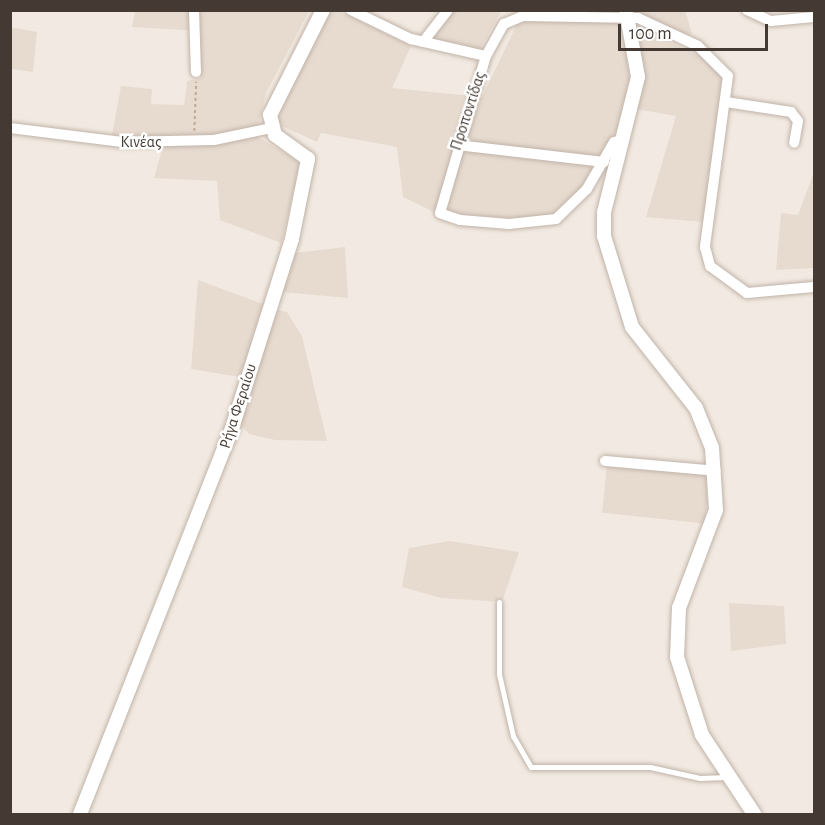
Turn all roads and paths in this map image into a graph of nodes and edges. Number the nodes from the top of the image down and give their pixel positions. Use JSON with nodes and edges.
{"nodes":[{"id":1,"x":194,"y":10,"type":"edge"},
{"id":2,"x":323,"y":10,"type":"edge"},
{"id":3,"x":351,"y":10,"type":"edge"},
{"id":4,"x":448,"y":10,"type":"edge"},
{"id":5,"x":747,"y":10,"type":"edge"},
{"id":6,"x":627,"y":14,"type":"edge"},
{"id":7,"x":515,"y":15,"type":"edge"},
{"id":8,"x":814,"y":17,"type":"edge"},
{"id":9,"x":423,"y":42,"type":"junction"},
{"id":10,"x":486,"y":56,"type":"junction"},
{"id":11,"x":196,"y":72,"type":"joint"},
{"id":12,"x":726,"y":102,"type":"junction"},
{"id":13,"x":10,"y":128,"type":"edge"},
{"id":14,"x":271,"y":128,"type":"junction"},
{"id":15,"x":624,"y":139,"type":"junction"},
{"id":16,"x":193,"y":140,"type":"junction"},
{"id":17,"x":794,"y":143,"type":"dead end"},
{"id":18,"x":457,"y":145,"type":"junction"},
{"id":19,"x":604,"y":162,"type":"junction"},
{"id":20,"x":814,"y":287,"type":"edge"},
{"id":21,"x":605,"y":461,"type":"dead end"},
{"id":22,"x":716,"y":471,"type":"junction"},
{"id":23,"x":499,"y":602,"type":"dead end"},
{"id":24,"x":727,"y":777,"type":"junction"},
{"id":25,"x":80,"y":814,"type":"edge"},
{"id":26,"x":754,"y":814,"type":"edge"}],
"edges":[{"from":1,"to":11,"type":"street"},
{"from":2,"to":14,"type":"street"},
{"from":3,"to":9,"type":"street"},
{"from":4,"to":9,"type":"street"},
{"from":5,"to":8,"type":"street"},
{"from":6,"to":7,"type":"street"},
{"from":6,"to":12,"type":"street"},
{"from":6,"to":15,"type":"street"},
{"from":7,"to":10,"type":"street","name":"Προποντίδας"},
{"from":9,"to":10,"type":"street"},
{"from":10,"to":18,"type":"street","name":"Προποντίδας"},
{"from":11,"to":16,"type":"path"},
{"from":12,"to":17,"type":"street"},
{"from":12,"to":20,"type":"street"},
{"from":13,"to":16,"type":"street","name":"Κινέας"},
{"from":14,"to":16,"type":"street","name":"Κινέας"},
{"from":14,"to":25,"type":"street","name":"Ρήγα Φεραίου"},
{"from":15,"to":19,"type":"street"},
{"from":15,"to":22,"type":"street"},
{"from":18,"to":19,"type":"street"},
{"from":18,"to":19,"type":"street","name":"Προποντίδας"},
{"from":21,"to":22,"type":"street"},
{"from":22,"to":24,"type":"street"},
{"from":23,"to":24,"type":"lane"},
{"from":24,"to":26,"type":"street"}]}
